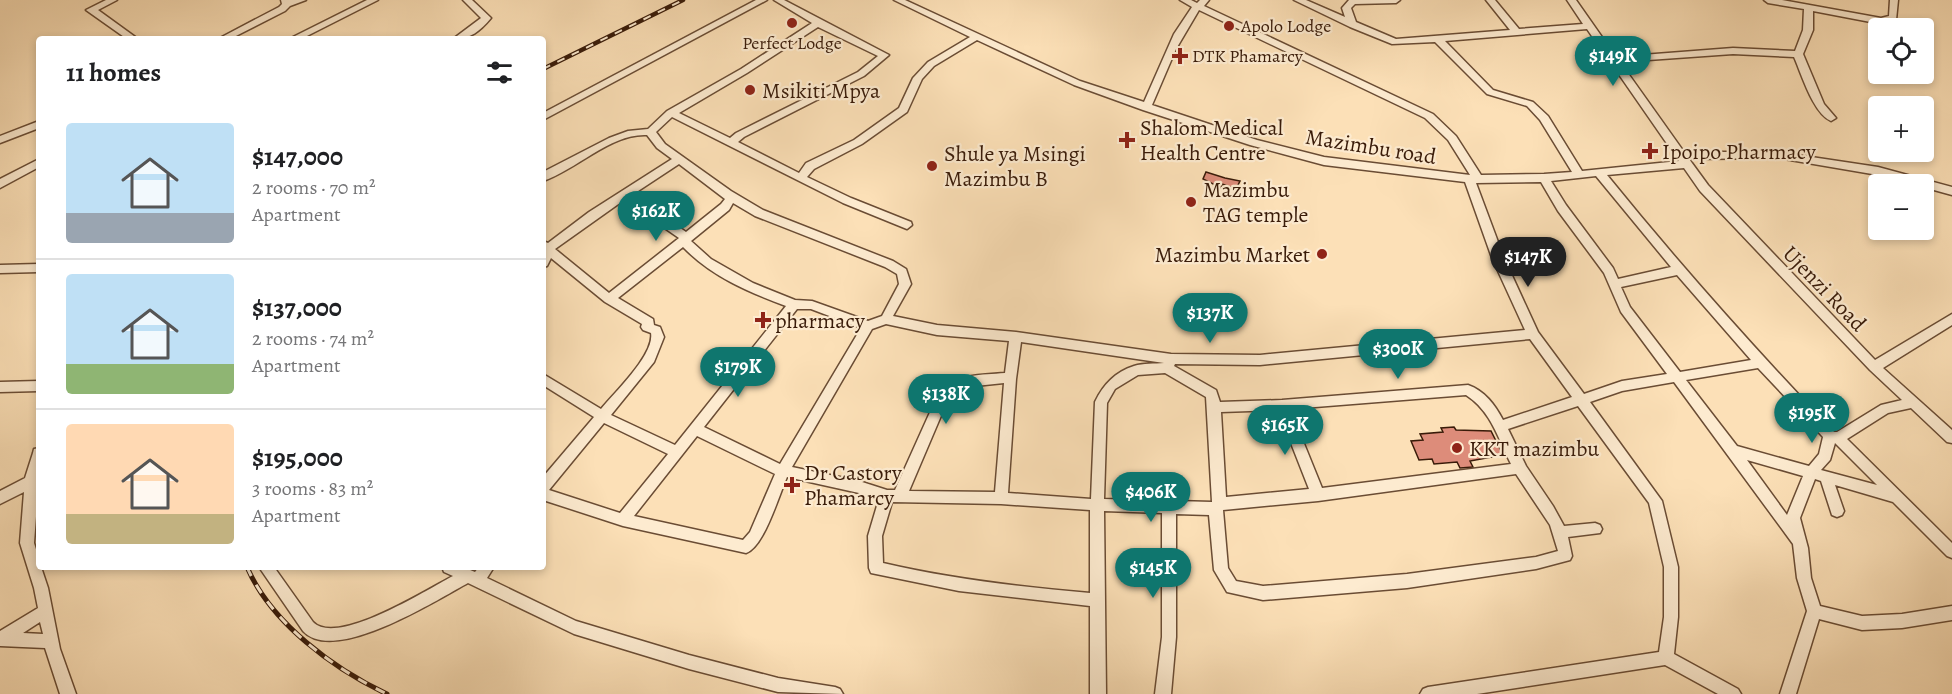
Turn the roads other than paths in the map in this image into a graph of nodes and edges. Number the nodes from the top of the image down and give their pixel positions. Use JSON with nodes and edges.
{"nodes":[{"id":1,"x":113,"y":0,"type":"edge"},
{"id":2,"x":302,"y":0,"type":"edge"},
{"id":3,"x":374,"y":0,"type":"edge"},
{"id":4,"x":467,"y":0,"type":"edge"},
{"id":5,"x":763,"y":0,"type":"edge"},
{"id":6,"x":778,"y":0,"type":"edge"},
{"id":7,"x":898,"y":0,"type":"edge"},
{"id":8,"x":1184,"y":0,"type":"edge"},
{"id":9,"x":1204,"y":0,"type":"edge"},
{"id":10,"x":1298,"y":0,"type":"edge"},
{"id":11,"x":1396,"y":0,"type":"edge"},
{"id":12,"x":1490,"y":0,"type":"edge"},
{"id":13,"x":1571,"y":0,"type":"edge"},
{"id":14,"x":1768,"y":0,"type":"edge"},
{"id":15,"x":1894,"y":0,"type":"edge"},
{"id":16,"x":286,"y":2,"type":"edge"},
{"id":17,"x":1195,"y":6,"type":"junction"},
{"id":18,"x":1809,"y":9,"type":"junction"},
{"id":19,"x":818,"y":23,"type":"junction"},
{"id":20,"x":1353,"y":25,"type":"junction"},
{"id":21,"x":1591,"y":26,"type":"junction"},
{"id":22,"x":1517,"y":32,"type":"junction"},
{"id":23,"x":129,"y":36,"type":"edge"},
{"id":24,"x":229,"y":36,"type":"edge"},
{"id":25,"x":300,"y":36,"type":"edge"},
{"id":26,"x":463,"y":36,"type":"edge"},
{"id":27,"x":976,"y":37,"type":"junction"},
{"id":28,"x":1439,"y":40,"type":"junction"},
{"id":29,"x":1798,"y":54,"type":"junction"},
{"id":30,"x":1611,"y":60,"type":"junction"},
{"id":31,"x":1146,"y":108,"type":"junction"},
{"id":32,"x":671,"y":114,"type":"junction"},
{"id":33,"x":546,"y":115,"type":"edge"},
{"id":34,"x":1831,"y":118,"type":"dead end"},
{"id":35,"x":36,"y":125,"type":"edge"},
{"id":36,"x":650,"y":132,"type":"junction"},
{"id":37,"x":0,"y":140,"type":"edge"},
{"id":38,"x":733,"y":141,"type":"junction"},
{"id":39,"x":680,"y":159,"type":"junction"},
{"id":40,"x":1683,"y":160,"type":"junction"},
{"id":41,"x":36,"y":165,"type":"edge"},
{"id":42,"x":1600,"y":174,"type":"junction"},
{"id":43,"x":546,"y":175,"type":"edge"},
{"id":44,"x":1579,"y":175,"type":"junction"},
{"id":45,"x":802,"y":176,"type":"junction"},
{"id":46,"x":1545,"y":178,"type":"junction"},
{"id":47,"x":1473,"y":179,"type":"junction"},
{"id":48,"x":0,"y":184,"type":"edge"},
{"id":49,"x":1952,"y":191,"type":"edge"},
{"id":50,"x":727,"y":194,"type":"junction"},
{"id":51,"x":625,"y":196,"type":"junction"},
{"id":52,"x":907,"y":225,"type":"dead end"},
{"id":53,"x":685,"y":239,"type":"junction"},
{"id":54,"x":546,"y":246,"type":"edge"},
{"id":55,"x":36,"y":268,"type":"edge"},
{"id":56,"x":0,"y":269,"type":"edge"},
{"id":57,"x":1679,"y":270,"type":"junction"},
{"id":58,"x":1613,"y":284,"type":"junction"},
{"id":59,"x":609,"y":299,"type":"junction"},
{"id":60,"x":794,"y":304,"type":"junction"},
{"id":61,"x":886,"y":319,"type":"junction"},
{"id":62,"x":1952,"y":319,"type":"edge"},
{"id":63,"x":868,"y":326,"type":"junction"},
{"id":64,"x":1533,"y":334,"type":"junction"},
{"id":65,"x":1016,"y":337,"type":"junction"},
{"id":66,"x":1124,"y":353,"type":"junction"},
{"id":67,"x":1146,"y":356,"type":"junction"},
{"id":68,"x":1169,"y":363,"type":"junction"},
{"id":69,"x":1761,"y":363,"type":"junction"},
{"id":70,"x":1874,"y":368,"type":"junction"},
{"id":71,"x":1136,"y":370,"type":"junction"},
{"id":72,"x":1678,"y":377,"type":"junction"},
{"id":73,"x":1010,"y":378,"type":"junction"},
{"id":74,"x":546,"y":381,"type":"edge"},
{"id":75,"x":36,"y":386,"type":"edge"},
{"id":76,"x":0,"y":387,"type":"edge"},
{"id":77,"x":1582,"y":400,"type":"junction"},
{"id":78,"x":1910,"y":403,"type":"junction"},
{"id":79,"x":1282,"y":405,"type":"junction"},
{"id":80,"x":1215,"y":407,"type":"junction"},
{"id":81,"x":602,"y":416,"type":"junction"},
{"id":82,"x":1501,"y":426,"type":"junction"},
{"id":83,"x":695,"y":429,"type":"junction"},
{"id":84,"x":1834,"y":437,"type":"junction"},
{"id":85,"x":1952,"y":438,"type":"edge"},
{"id":86,"x":1732,"y":450,"type":"junction"},
{"id":87,"x":676,"y":452,"type":"junction"},
{"id":88,"x":36,"y":464,"type":"edge"},
{"id":89,"x":1520,"y":468,"type":"junction"},
{"id":90,"x":783,"y":471,"type":"junction"},
{"id":91,"x":1810,"y":474,"type":"junction"},
{"id":92,"x":1826,"y":477,"type":"junction"},
{"id":93,"x":31,"y":482,"type":"junction"},
{"id":94,"x":546,"y":483,"type":"edge"},
{"id":95,"x":546,"y":495,"type":"edge"},
{"id":96,"x":1318,"y":495,"type":"junction"},
{"id":97,"x":893,"y":496,"type":"junction"},
{"id":98,"x":1897,"y":497,"type":"junction"},
{"id":99,"x":0,"y":498,"type":"edge"},
{"id":100,"x":1002,"y":498,"type":"junction"},
{"id":101,"x":1097,"y":505,"type":"junction"},
{"id":102,"x":1217,"y":507,"type":"junction"},
{"id":103,"x":1169,"y":508,"type":"junction"},
{"id":104,"x":1837,"y":511,"type":"dead end"},
{"id":105,"x":622,"y":519,"type":"junction"},
{"id":106,"x":1595,"y":529,"type":"dead end"},
{"id":107,"x":1561,"y":532,"type":"junction"},
{"id":108,"x":1801,"y":548,"type":"junction"},
{"id":109,"x":1952,"y":552,"type":"edge"},
{"id":110,"x":268,"y":570,"type":"edge"},
{"id":111,"x":461,"y":570,"type":"edge"},
{"id":112,"x":477,"y":574,"type":"edge"},
{"id":113,"x":1099,"y":600,"type":"junction"},
{"id":114,"x":45,"y":611,"type":"junction"},
{"id":115,"x":1814,"y":611,"type":"junction"},
{"id":116,"x":1952,"y":613,"type":"edge"},
{"id":117,"x":0,"y":639,"type":"edge"},
{"id":118,"x":51,"y":641,"type":"junction"},
{"id":119,"x":1666,"y":658,"type":"junction"},
{"id":120,"x":68,"y":694,"type":"edge"},
{"id":121,"x":835,"y":694,"type":"edge"},
{"id":122,"x":1098,"y":694,"type":"edge"},
{"id":123,"x":1163,"y":694,"type":"edge"},
{"id":124,"x":1428,"y":694,"type":"edge"},
{"id":125,"x":1733,"y":694,"type":"edge"},
{"id":126,"x":1788,"y":694,"type":"edge"}],
"edges":[{"from":1,"to":23,"type":"street"},
{"from":2,"to":16,"type":"street"},
{"from":3,"to":25,"type":"street"},
{"from":4,"to":26,"type":"street"},
{"from":5,"to":33,"type":"street"},
{"from":6,"to":19,"type":"street"},
{"from":7,"to":27,"type":"street","name":"Mazimbu road"},
{"from":8,"to":17,"type":"street"},
{"from":9,"to":17,"type":"street"},
{"from":10,"to":20,"type":"street"},
{"from":11,"to":20,"type":"street"},
{"from":12,"to":22,"type":"street"},
{"from":13,"to":21,"type":"street","name":"Ujenzi Road"},
{"from":14,"to":18,"type":"street"},
{"from":15,"to":18,"type":"street"},
{"from":16,"to":24,"type":"street"},
{"from":17,"to":31,"type":"street"},
{"from":17,"to":47,"type":"street"},
{"from":18,"to":29,"type":"street"},
{"from":19,"to":32,"type":"street"},
{"from":19,"to":38,"type":"street"},
{"from":20,"to":28,"type":"street"},
{"from":21,"to":22,"type":"street"},
{"from":21,"to":30,"type":"street","name":"Ujenzi Road"},
{"from":22,"to":28,"type":"street"},
{"from":27,"to":31,"type":"street","name":"Mazimbu road"},
{"from":27,"to":45,"type":"street"},
{"from":28,"to":44,"type":"street"},
{"from":29,"to":30,"type":"street"},
{"from":29,"to":34,"type":"street"},
{"from":30,"to":40,"type":"street","name":"Ujenzi Road"},
{"from":31,"to":47,"type":"street","name":"Mazimbu road"},
{"from":32,"to":36,"type":"street"},
{"from":32,"to":38,"type":"street"},
{"from":35,"to":37,"type":"street"},
{"from":36,"to":39,"type":"street"},
{"from":36,"to":43,"type":"street"},
{"from":38,"to":45,"type":"street"},
{"from":39,"to":50,"type":"street"},
{"from":39,"to":51,"type":"street"},
{"from":40,"to":42,"type":"street","name":"Mazimbu road"},
{"from":40,"to":49,"type":"street","name":"Mazimbu road"},
{"from":40,"to":70,"type":"street","name":"Ujenzi Road"},
{"from":41,"to":48,"type":"street"},
{"from":42,"to":44,"type":"street","name":"Mazimbu road"},
{"from":42,"to":57,"type":"street"},
{"from":44,"to":46,"type":"street","name":"Mazimbu road"},
{"from":45,"to":52,"type":"street"},
{"from":46,"to":47,"type":"street","name":"Mazimbu road"},
{"from":46,"to":58,"type":"street"},
{"from":47,"to":64,"type":"street"},
{"from":50,"to":53,"type":"street"},
{"from":50,"to":61,"type":"street"},
{"from":51,"to":53,"type":"street"},
{"from":51,"to":54,"type":"street"},
{"from":53,"to":59,"type":"street"},
{"from":53,"to":60,"type":"street"},
{"from":54,"to":59,"type":"street"},
{"from":55,"to":56,"type":"street"},
{"from":57,"to":58,"type":"street"},
{"from":57,"to":69,"type":"street"},
{"from":58,"to":72,"type":"street"},
{"from":59,"to":81,"type":"street"},
{"from":60,"to":63,"type":"street"},
{"from":60,"to":83,"type":"street"},
{"from":61,"to":63,"type":"street"},
{"from":61,"to":65,"type":"street"},
{"from":62,"to":70,"type":"street"},
{"from":63,"to":90,"type":"street"},
{"from":64,"to":68,"type":"street"},
{"from":64,"to":77,"type":"street"},
{"from":65,"to":66,"type":"street"},
{"from":65,"to":73,"type":"street"},
{"from":66,"to":67,"type":"street"},
{"from":66,"to":71,"type":"street"},
{"from":67,"to":68,"type":"street"},
{"from":67,"to":71,"type":"street"},
{"from":68,"to":71,"type":"street"},
{"from":68,"to":80,"type":"street"},
{"from":69,"to":72,"type":"street"},
{"from":69,"to":84,"type":"street"},
{"from":70,"to":78,"type":"street","name":"Ujenzi Road"},
{"from":71,"to":101,"type":"street"},
{"from":72,"to":77,"type":"street"},
{"from":72,"to":86,"type":"street"},
{"from":73,"to":97,"type":"street"},
{"from":73,"to":100,"type":"street"},
{"from":74,"to":81,"type":"street"},
{"from":75,"to":76,"type":"street"},
{"from":77,"to":82,"type":"street"},
{"from":77,"to":119,"type":"street"},
{"from":78,"to":84,"type":"street"},
{"from":78,"to":85,"type":"street","name":"Ujenzi Road"},
{"from":79,"to":80,"type":"street"},
{"from":79,"to":82,"type":"street"},
{"from":79,"to":96,"type":"street"},
{"from":80,"to":102,"type":"street"},
{"from":81,"to":87,"type":"street"},
{"from":81,"to":94,"type":"street"},
{"from":82,"to":89,"type":"street"},
{"from":83,"to":87,"type":"street"},
{"from":83,"to":90,"type":"street"},
{"from":84,"to":91,"type":"street"},
{"from":84,"to":98,"type":"street"},
{"from":86,"to":91,"type":"street"},
{"from":86,"to":108,"type":"street"},
{"from":87,"to":105,"type":"street"},
{"from":88,"to":93,"type":"street"},
{"from":89,"to":96,"type":"street"},
{"from":89,"to":107,"type":"street"},
{"from":90,"to":97,"type":"street"},
{"from":90,"to":105,"type":"street"},
{"from":91,"to":92,"type":"street"},
{"from":91,"to":108,"type":"street"},
{"from":92,"to":98,"type":"street"},
{"from":92,"to":104,"type":"street"},
{"from":93,"to":99,"type":"street"},
{"from":93,"to":114,"type":"street"},
{"from":95,"to":105,"type":"street"},
{"from":96,"to":102,"type":"street"},
{"from":97,"to":100,"type":"street"},
{"from":97,"to":113,"type":"street"},
{"from":98,"to":109,"type":"street"},
{"from":100,"to":101,"type":"street"},
{"from":101,"to":103,"type":"street"},
{"from":101,"to":113,"type":"street"},
{"from":102,"to":103,"type":"street"},
{"from":102,"to":107,"type":"street"},
{"from":103,"to":123,"type":"street"},
{"from":106,"to":107,"type":"street"},
{"from":108,"to":115,"type":"street"},
{"from":110,"to":112,"type":"street"},
{"from":111,"to":112,"type":"street"},
{"from":112,"to":121,"type":"street"},
{"from":113,"to":122,"type":"street"},
{"from":114,"to":117,"type":"street"},
{"from":114,"to":118,"type":"street"},
{"from":115,"to":116,"type":"street"},
{"from":115,"to":126,"type":"street"},
{"from":117,"to":118,"type":"street"},
{"from":118,"to":120,"type":"street"},
{"from":119,"to":124,"type":"street"},
{"from":119,"to":125,"type":"street"}]}
